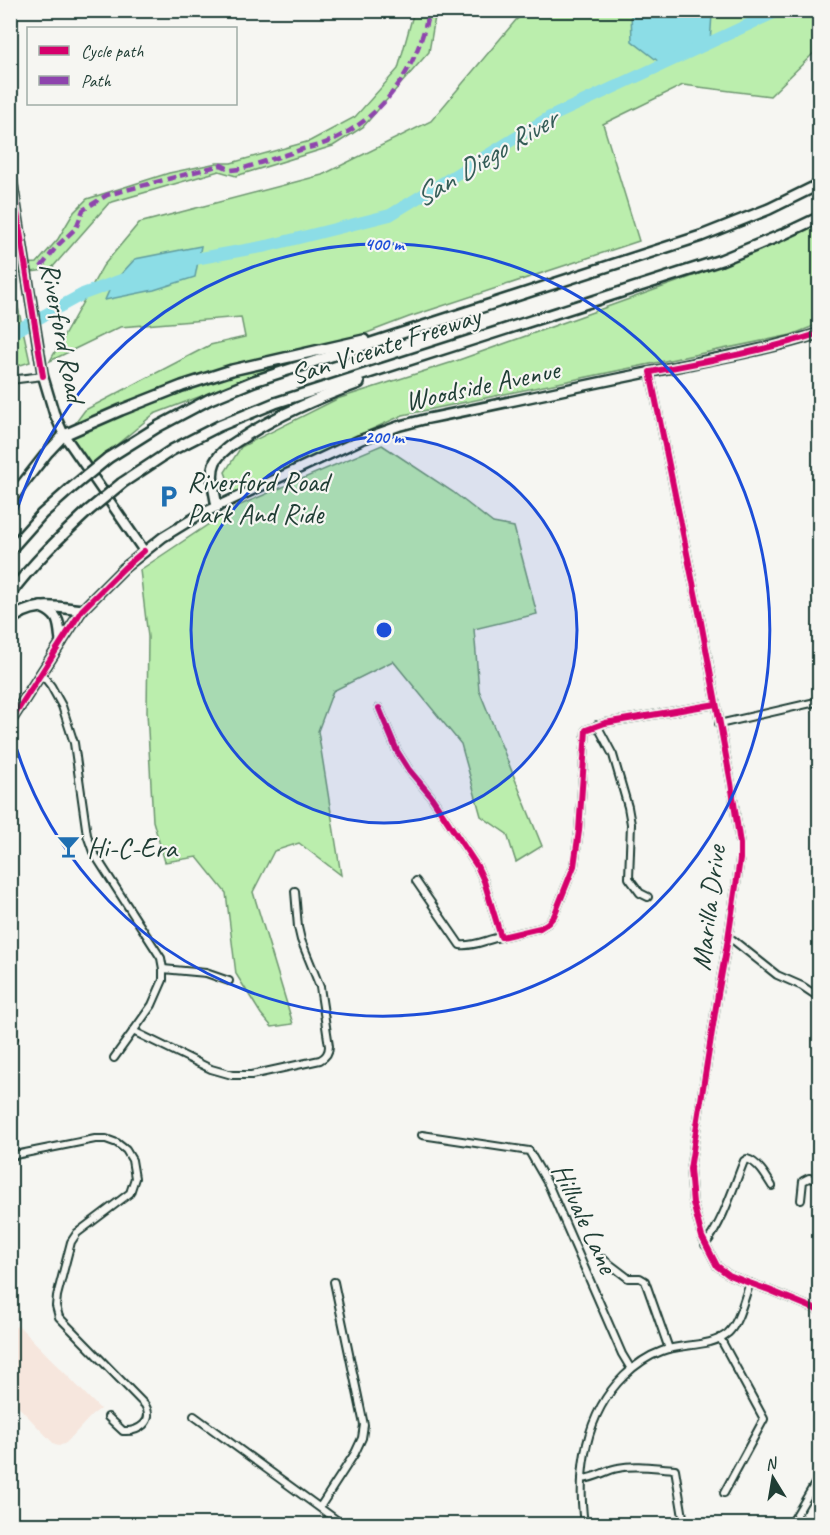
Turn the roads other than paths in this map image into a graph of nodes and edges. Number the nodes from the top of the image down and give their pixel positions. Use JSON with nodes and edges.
{"nodes":[{"id":1,"x":10,"y":169,"type":"edge"},
{"id":2,"x":819,"y":184,"type":"edge"},
{"id":3,"x":819,"y":217,"type":"edge"},
{"id":4,"x":413,"y":329,"type":"junction"},
{"id":5,"x":819,"y":333,"type":"edge"},
{"id":6,"x":468,"y":342,"type":"junction"},
{"id":7,"x":650,"y":372,"type":"junction"},
{"id":8,"x":43,"y":376,"type":"junction"},
{"id":9,"x":10,"y":381,"type":"edge"},
{"id":10,"x":64,"y":435,"type":"junction"},
{"id":11,"x":10,"y":502,"type":"edge"},
{"id":12,"x":217,"y":507,"type":"junction"},
{"id":13,"x":10,"y":550,"type":"edge"},
{"id":14,"x":144,"y":551,"type":"junction"},
{"id":15,"x":10,"y":594,"type":"edge"},
{"id":16,"x":39,"y":606,"type":"junction"},
{"id":17,"x":82,"y":610,"type":"junction"},
{"id":18,"x":10,"y":621,"type":"edge"},
{"id":19,"x":61,"y":642,"type":"junction"},
{"id":20,"x":41,"y":674,"type":"junction"},
{"id":21,"x":819,"y":701,"type":"edge"},
{"id":22,"x":716,"y":704,"type":"junction"},
{"id":23,"x":379,"y":708,"type":"dead end"},
{"id":24,"x":10,"y":722,"type":"edge"},
{"id":25,"x":719,"y":724,"type":"junction"},
{"id":26,"x":597,"y":725,"type":"junction"},
{"id":27,"x":416,"y":881,"type":"dead end"},
{"id":28,"x":295,"y":891,"type":"dead end"},
{"id":29,"x":648,"y":897,"type":"dead end"},
{"id":30,"x":501,"y":937,"type":"junction"},
{"id":31,"x":728,"y":939,"type":"junction"},
{"id":32,"x":163,"y":969,"type":"junction"},
{"id":33,"x":229,"y":981,"type":"dead end"},
{"id":34,"x":819,"y":998,"type":"edge"},
{"id":35,"x":133,"y":1031,"type":"junction"},
{"id":36,"x":114,"y":1058,"type":"dead end"},
{"id":37,"x":422,"y":1135,"type":"dead end"},
{"id":38,"x":10,"y":1156,"type":"edge"},
{"id":39,"x":819,"y":1180,"type":"edge"},
{"id":40,"x":772,"y":1186,"type":"dead end"},
{"id":41,"x":801,"y":1200,"type":"dead end"},
{"id":42,"x":705,"y":1245,"type":"junction"},
{"id":43,"x":603,"y":1259,"type":"dead end"},
{"id":44,"x":334,"y":1282,"type":"dead end"},
{"id":45,"x":750,"y":1283,"type":"junction"},
{"id":46,"x":819,"y":1311,"type":"edge"},
{"id":47,"x":720,"y":1338,"type":"junction"},
{"id":48,"x":669,"y":1349,"type":"junction"},
{"id":49,"x":631,"y":1370,"type":"junction"},
{"id":50,"x":194,"y":1416,"type":"dead end"},
{"id":51,"x":108,"y":1417,"type":"dead end"},
{"id":52,"x":819,"y":1475,"type":"edge"},
{"id":53,"x":582,"y":1479,"type":"junction"},
{"id":54,"x":724,"y":1493,"type":"dead end"},
{"id":55,"x":320,"y":1508,"type":"junction"},
{"id":56,"x":684,"y":1523,"type":"edge"},
{"id":57,"x":342,"y":1524,"type":"edge"},
{"id":58,"x":584,"y":1524,"type":"edge"},
{"id":59,"x":791,"y":1524,"type":"edge"}],
"edges":[{"from":1,"to":8,"type":"main road","name":"Riverford Road"},
{"from":2,"to":4,"type":"highway","name":"San Vicente Freeway"},
{"from":3,"to":6,"type":"highway","name":"San Vicente Freeway"},
{"from":4,"to":10,"type":"highway"},
{"from":4,"to":13,"type":"highway","name":"San Vicente Freeway","bridge":true},
{"from":5,"to":7,"type":"main road","name":"Woodside Avenue"},
{"from":6,"to":12,"type":"highway"},
{"from":6,"to":15,"type":"highway","name":"San Vicente Freeway","bridge":true},
{"from":7,"to":12,"type":"main road","name":"Woodside Avenue"},
{"from":7,"to":22,"type":"street","name":"Marilla Drive"},
{"from":8,"to":9,"type":"street"},
{"from":8,"to":10,"type":"main road","name":"Riverford Road"},
{"from":10,"to":11,"type":"highway"},
{"from":10,"to":14,"type":"main road","name":"Riverford Road"},
{"from":12,"to":14,"type":"main road","name":"Woodside Avenue"},
{"from":14,"to":17,"type":"main road","name":"Woodside Avenue"},
{"from":16,"to":17,"type":"highway"},
{"from":16,"to":18,"type":"highway"},
{"from":16,"to":19,"type":"highway"},
{"from":17,"to":19,"type":"main road","name":"Woodside Avenue"},
{"from":19,"to":20,"type":"main road","name":"Woodside Avenue"},
{"from":20,"to":24,"type":"main road","name":"Woodside Avenue"},
{"from":20,"to":32,"type":"street"},
{"from":21,"to":25,"type":"street"},
{"from":22,"to":25,"type":"street","name":"Marilla Drive"},
{"from":22,"to":26,"type":"street"},
{"from":23,"to":30,"type":"street"},
{"from":25,"to":31,"type":"street","name":"Marilla Drive"},
{"from":26,"to":29,"type":"street"},
{"from":26,"to":30,"type":"street"},
{"from":27,"to":30,"type":"street"},
{"from":28,"to":35,"type":"street"},
{"from":31,"to":34,"type":"street"},
{"from":31,"to":42,"type":"street","name":"Marilla Drive"},
{"from":32,"to":33,"type":"street"},
{"from":32,"to":35,"type":"street"},
{"from":35,"to":36,"type":"street"},
{"from":37,"to":49,"type":"street","name":"Hillvale Lane"},
{"from":38,"to":51,"type":"street"},
{"from":39,"to":41,"type":"street"},
{"from":40,"to":42,"type":"street"},
{"from":42,"to":45,"type":"street","name":"Marilla Drive"},
{"from":43,"to":48,"type":"street"},
{"from":44,"to":55,"type":"street"},
{"from":45,"to":46,"type":"street","name":"Marilla Drive"},
{"from":45,"to":47,"type":"street"},
{"from":47,"to":48,"type":"street"},
{"from":47,"to":54,"type":"street"},
{"from":48,"to":49,"type":"street"},
{"from":49,"to":53,"type":"street"},
{"from":50,"to":55,"type":"street"},
{"from":52,"to":59,"type":"street"},
{"from":53,"to":56,"type":"street"},
{"from":53,"to":58,"type":"street"},
{"from":55,"to":57,"type":"street"}]}
